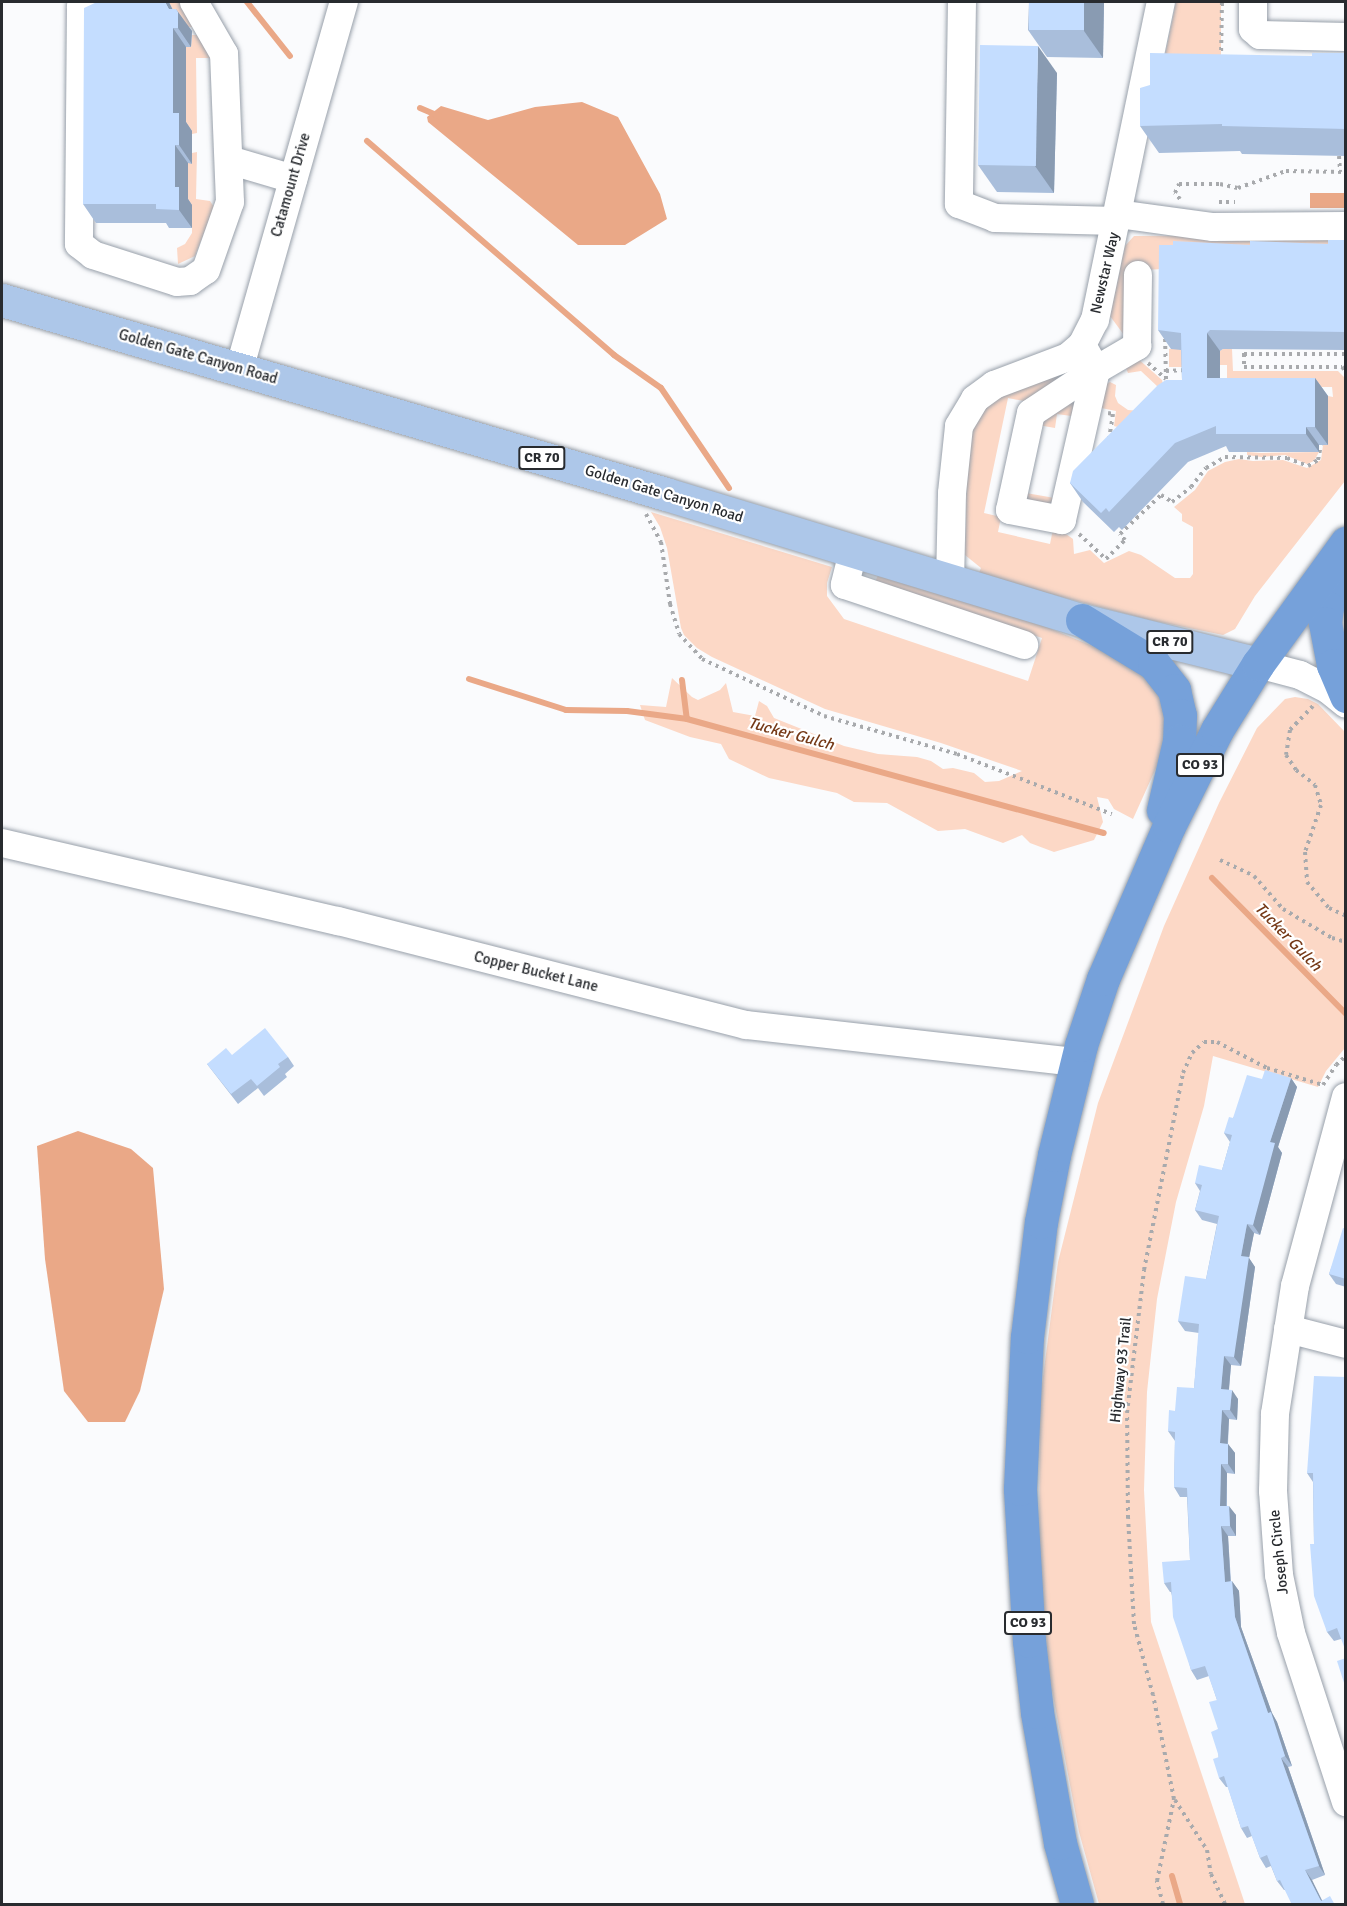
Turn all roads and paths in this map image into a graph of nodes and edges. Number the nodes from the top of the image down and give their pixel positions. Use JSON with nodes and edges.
{"nodes":[{"id":1,"x":84,"y":2,"type":"edge"},
{"id":2,"x":194,"y":2,"type":"edge"},
{"id":3,"x":344,"y":2,"type":"edge"},
{"id":4,"x":962,"y":2,"type":"edge"},
{"id":5,"x":1161,"y":2,"type":"edge"},
{"id":6,"x":1253,"y":2,"type":"edge"},
{"id":7,"x":1346,"y":36,"type":"edge"},
{"id":8,"x":1339,"y":156,"type":"edge"},
{"id":9,"x":229,"y":159,"type":"junction"},
{"id":10,"x":1343,"y":172,"type":"edge"},
{"id":11,"x":293,"y":179,"type":"junction"},
{"id":12,"x":1217,"y":202,"type":"dead end"},
{"id":13,"x":1183,"y":203,"type":"dead end"},
{"id":14,"x":1246,"y":204,"type":"dead end"},
{"id":15,"x":1117,"y":218,"type":"junction"},
{"id":16,"x":1346,"y":226,"type":"edge"},
{"id":17,"x":1138,"y":275,"type":"dead end"},
{"id":18,"x":2,"y":300,"type":"edge"},
{"id":19,"x":1244,"y":344,"type":"edge"},
{"id":20,"x":1322,"y":344,"type":"edge"},
{"id":21,"x":1082,"y":345,"type":"junction"},
{"id":22,"x":1244,"y":354,"type":"junction"},
{"id":23,"x":1322,"y":354,"type":"junction"},
{"id":24,"x":1346,"y":354,"type":"edge"},
{"id":25,"x":239,"y":370,"type":"junction"},
{"id":26,"x":1096,"y":370,"type":"junction"},
{"id":27,"x":1195,"y":370,"type":"edge"},
{"id":28,"x":1166,"y":371,"type":"dead end"},
{"id":29,"x":1346,"y":371,"type":"edge"},
{"id":30,"x":1166,"y":379,"type":"edge"},
{"id":31,"x":1167,"y":391,"type":"edge"},
{"id":32,"x":1118,"y":430,"type":"edge"},
{"id":33,"x":1321,"y":445,"type":"dead end"},
{"id":34,"x":1107,"y":448,"type":"edge"},
{"id":35,"x":624,"y":482,"type":"junction"},
{"id":36,"x":1062,"y":520,"type":"junction"},
{"id":37,"x":1346,"y":544,"type":"edge"},
{"id":38,"x":853,"y":552,"type":"junction"},
{"id":39,"x":950,"y":582,"type":"junction"},
{"id":40,"x":1082,"y":620,"type":"junction"},
{"id":41,"x":1024,"y":645,"type":"dead end"},
{"id":42,"x":1258,"y":664,"type":"junction"},
{"id":43,"x":1340,"y":697,"type":"edge"},
{"id":44,"x":1112,"y":814,"type":"dead end"},
{"id":45,"x":2,"y":843,"type":"edge"},
{"id":46,"x":1220,"y":861,"type":"dead end"},
{"id":47,"x":1149,"y":870,"type":"junction"},
{"id":48,"x":1346,"y":916,"type":"edge"},
{"id":49,"x":1346,"y":942,"type":"edge"},
{"id":50,"x":1346,"y":1056,"type":"edge"},
{"id":51,"x":1076,"y":1062,"type":"junction"},
{"id":52,"x":1346,"y":1097,"type":"edge"},
{"id":53,"x":1288,"y":1329,"type":"junction"},
{"id":54,"x":1346,"y":1344,"type":"edge"},
{"id":55,"x":1174,"y":1799,"type":"junction"},
{"id":56,"x":1346,"y":1802,"type":"edge"},
{"id":57,"x":1077,"y":1905,"type":"edge"},
{"id":58,"x":1163,"y":1905,"type":"edge"},
{"id":59,"x":1225,"y":1905,"type":"edge"}],
"edges":[{"from":1,"to":9,"type":"street"},
{"from":2,"to":9,"type":"street"},
{"from":3,"to":11,"type":"street","name":"Catamount Drive"},
{"from":4,"to":15,"type":"street"},
{"from":5,"to":15,"type":"street","name":"Newstar Way"},
{"from":6,"to":7,"type":"street"},
{"from":8,"to":10,"type":"path"},
{"from":9,"to":11,"type":"street"},
{"from":10,"to":13,"type":"path"},
{"from":11,"to":25,"type":"street","name":"Catamount Drive"},
{"from":12,"to":14,"type":"path"},
{"from":15,"to":16,"type":"street"},
{"from":15,"to":21,"type":"street","name":"Newstar Way"},
{"from":17,"to":26,"type":"street"},
{"from":18,"to":25,"type":"main road","name":"Golden Gate Canyon Road","number":"CR 70"},
{"from":19,"to":22,"type":"path"},
{"from":20,"to":23,"type":"path"},
{"from":21,"to":26,"type":"street"},
{"from":21,"to":39,"type":"street"},
{"from":22,"to":23,"type":"path"},
{"from":22,"to":29,"type":"path"},
{"from":23,"to":24,"type":"path"},
{"from":25,"to":35,"type":"main road","name":"Golden Gate Canyon Road","number":"CR 70"},
{"from":26,"to":36,"type":"street"},
{"from":26,"to":36,"type":"street"},
{"from":27,"to":28,"type":"path"},
{"from":30,"to":31,"type":"path"},
{"from":32,"to":34,"type":"path"},
{"from":33,"to":36,"type":"path"},
{"from":35,"to":38,"type":"main road","name":"Golden Gate Canyon Road","number":"CR 70"},
{"from":35,"to":44,"type":"path"},
{"from":37,"to":42,"type":"highway","number":"CO 93"},
{"from":37,"to":43,"type":"highway"},
{"from":38,"to":39,"type":"main road","name":"Golden Gate Canyon Road","number":"CR 70"},
{"from":38,"to":41,"type":"street"},
{"from":39,"to":40,"type":"main road","name":"Golden Gate Canyon Road","number":"CR 70"},
{"from":40,"to":42,"type":"main road","name":"Golden Gate Canyon Road","number":"CR 70"},
{"from":40,"to":47,"type":"highway"},
{"from":42,"to":43,"type":"street"},
{"from":42,"to":47,"type":"highway","number":"CO 93"},
{"from":43,"to":48,"type":"path"},
{"from":45,"to":51,"type":"street","name":"Copper Bucket Lane"},
{"from":46,"to":49,"type":"path"},
{"from":47,"to":51,"type":"highway","number":"CO 93"},
{"from":50,"to":55,"type":"path","name":"Highway 93 Trail"},
{"from":51,"to":57,"type":"highway","number":"CO 93"},
{"from":52,"to":53,"type":"street","name":"Joseph Circle"},
{"from":53,"to":54,"type":"street"},
{"from":53,"to":56,"type":"street","name":"Joseph Circle"},
{"from":55,"to":58,"type":"path","name":"Highway 93 Trail"},
{"from":55,"to":59,"type":"path"}]}
